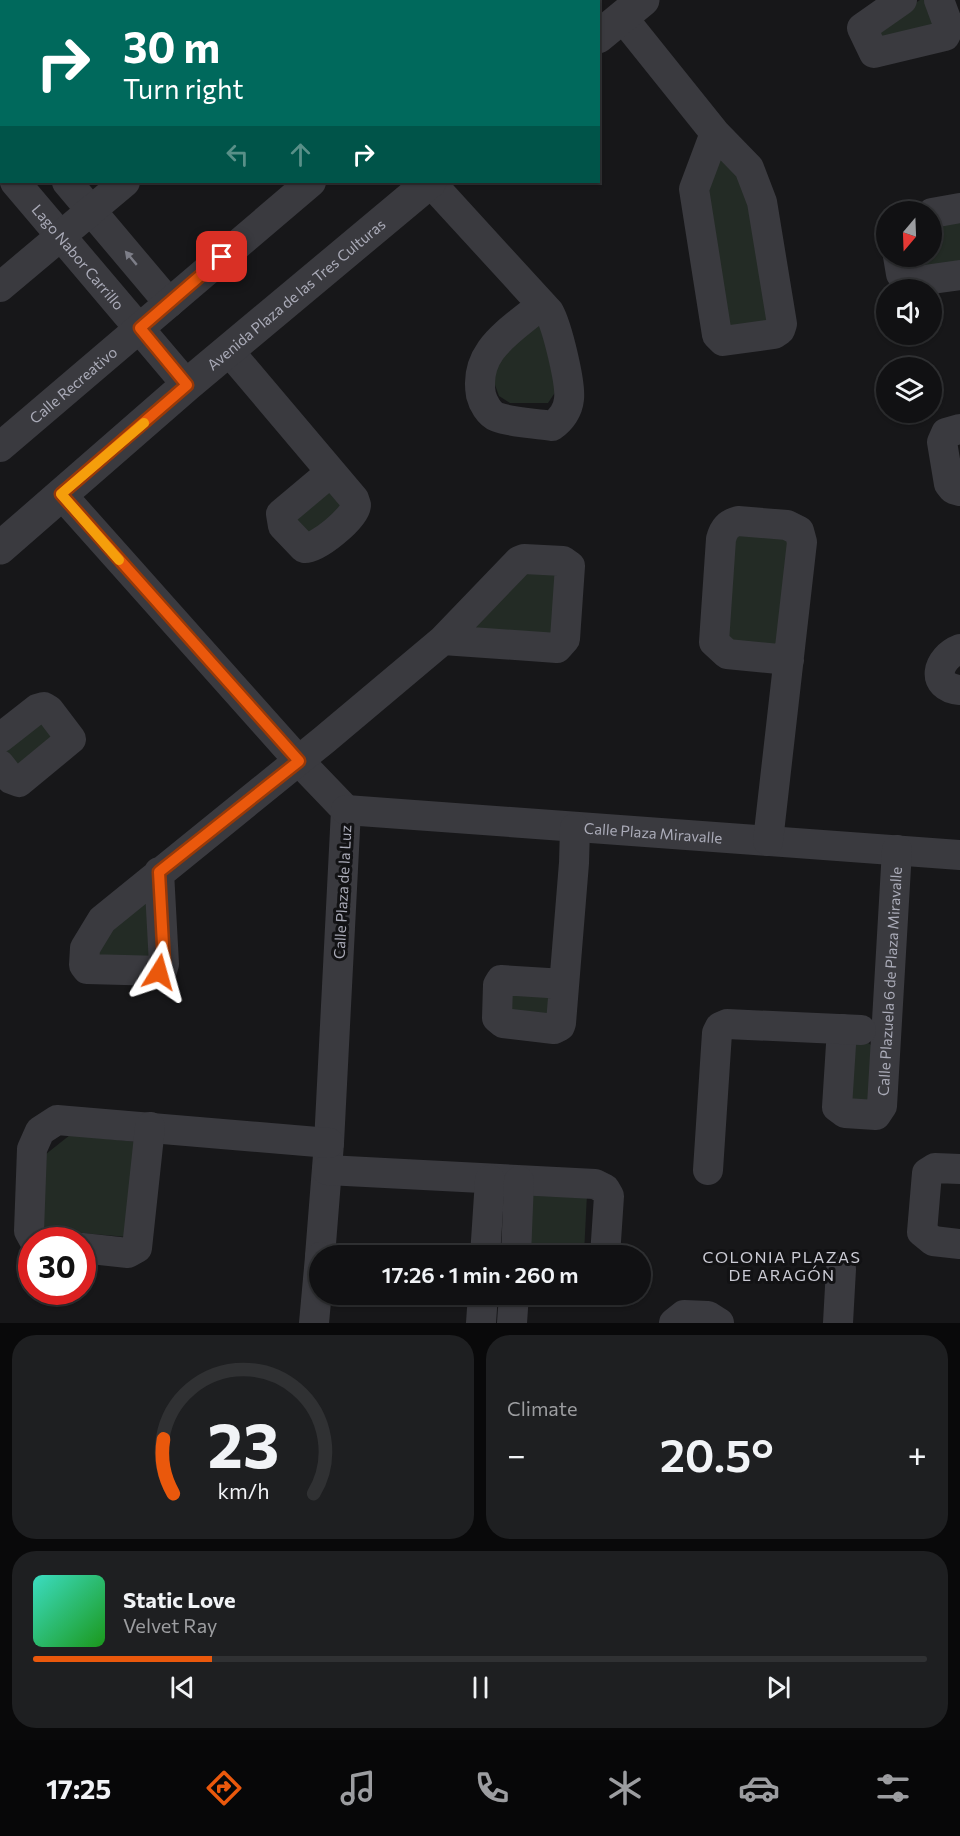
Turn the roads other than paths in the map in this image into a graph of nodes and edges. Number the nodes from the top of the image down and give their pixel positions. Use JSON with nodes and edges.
{"nodes":[{"id":1,"x":902,"y":0,"type":"edge"},
{"id":2,"x":939,"y":0,"type":"edge"},
{"id":3,"x":621,"y":18,"type":"edge"},
{"id":4,"x":715,"y":133,"type":"junction"},
{"id":5,"x":16,"y":183,"type":"edge"},
{"id":6,"x":68,"y":183,"type":"edge"},
{"id":7,"x":123,"y":183,"type":"edge"},
{"id":8,"x":310,"y":183,"type":"edge"},
{"id":9,"x":429,"y":183,"type":"edge"},
{"id":10,"x":431,"y":183,"type":"edge"},
{"id":11,"x":960,"y":207,"type":"edge"},
{"id":12,"x":90,"y":211,"type":"junction"},
{"id":13,"x":942,"y":211,"type":"edge"},
{"id":14,"x":60,"y":237,"type":"junction"},
{"id":15,"x":900,"y":267,"type":"edge"},
{"id":16,"x":960,"y":274,"type":"edge"},
{"id":17,"x":0,"y":287,"type":"edge"},
{"id":18,"x":169,"y":303,"type":"junction"},
{"id":19,"x":541,"y":305,"type":"dead end"},
{"id":20,"x":140,"y":328,"type":"junction"},
{"id":21,"x":237,"y":361,"type":"junction"},
{"id":22,"x":187,"y":385,"type":"junction"},
{"id":23,"x":960,"y":429,"type":"edge"},
{"id":24,"x":0,"y":447,"type":"edge"},
{"id":25,"x":331,"y":472,"type":"dead end"},
{"id":26,"x":960,"y":490,"type":"edge"},
{"id":27,"x":61,"y":494,"type":"junction"},
{"id":28,"x":0,"y":548,"type":"edge"},
{"id":29,"x":443,"y":640,"type":"dead end"},
{"id":30,"x":960,"y":649,"type":"edge"},
{"id":31,"x":789,"y":660,"type":"junction"},
{"id":32,"x":960,"y":690,"type":"edge"},
{"id":33,"x":0,"y":738,"type":"edge"},
{"id":34,"x":299,"y":761,"type":"junction"},
{"id":35,"x":0,"y":765,"type":"edge"},
{"id":36,"x":346,"y":810,"type":"junction"},
{"id":37,"x":575,"y":828,"type":"junction"},
{"id":38,"x":768,"y":841,"type":"junction"},
{"id":39,"x":897,"y":850,"type":"junction"},
{"id":40,"x":960,"y":855,"type":"edge"},
{"id":41,"x":159,"y":872,"type":"dead end"},
{"id":42,"x":564,"y":984,"type":"dead end"},
{"id":43,"x":842,"y":1029,"type":"junction"},
{"id":44,"x":885,"y":1030,"type":"junction"},
{"id":45,"x":150,"y":1127,"type":"junction"},
{"id":46,"x":328,"y":1156,"type":"junction"},
{"id":47,"x":960,"y":1169,"type":"edge"},
{"id":48,"x":708,"y":1170,"type":"dead end"},
{"id":49,"x":505,"y":1180,"type":"junction"},
{"id":50,"x":29,"y":1227,"type":"edge"},
{"id":51,"x":960,"y":1244,"type":"edge"},
{"id":52,"x":321,"y":1245,"type":"edge"},
{"id":53,"x":488,"y":1245,"type":"edge"},
{"id":54,"x":514,"y":1245,"type":"edge"},
{"id":55,"x":606,"y":1245,"type":"edge"},
{"id":56,"x":96,"y":1250,"type":"edge"},
{"id":57,"x":841,"y":1269,"type":"dead end"},
{"id":58,"x":316,"y":1305,"type":"edge"},
{"id":59,"x":482,"y":1305,"type":"edge"},
{"id":60,"x":513,"y":1305,"type":"edge"},
{"id":61,"x":314,"y":1323,"type":"edge"},
{"id":62,"x":481,"y":1323,"type":"edge"},
{"id":63,"x":512,"y":1323,"type":"edge"},
{"id":64,"x":674,"y":1323,"type":"edge"},
{"id":65,"x":719,"y":1323,"type":"edge"},
{"id":66,"x":838,"y":1323,"type":"edge"}],
"edges":[{"from":1,"to":2,"type":"street"},
{"from":3,"to":4,"type":"street"},
{"from":4,"to":4,"type":"street"},
{"from":5,"to":14,"type":"street","name":"Lago Nabor Carrillo"},
{"from":6,"to":12,"type":"street"},
{"from":7,"to":12,"type":"street"},
{"from":8,"to":18,"type":"street","name":"Calle Recreativo"},
{"from":9,"to":21,"type":"street","name":"Avenida Plaza de las Tres Culturas"},
{"from":10,"to":19,"type":"street"},
{"from":11,"to":13,"type":"street"},
{"from":12,"to":14,"type":"street"},
{"from":18,"to":12,"type":"street","one_way":true},
{"from":14,"to":17,"type":"street"},
{"from":14,"to":20,"type":"street","name":"Lago Nabor Carrillo"},
{"from":15,"to":16,"type":"street"},
{"from":18,"to":20,"type":"street","name":"Calle Recreativo"},
{"from":20,"to":22,"type":"street","name":"Lago Nabor Carrillo"},
{"from":20,"to":24,"type":"street","name":"Calle Recreativo"},
{"from":21,"to":22,"type":"street","name":"Avenida Plaza de las Tres Culturas"},
{"from":21,"to":25,"type":"street"},
{"from":22,"to":27,"type":"street","name":"Avenida Plaza de las Tres Culturas"},
{"from":23,"to":26,"type":"street"},
{"from":27,"to":28,"type":"street","name":"Avenida Plaza de las Tres Culturas"},
{"from":27,"to":34,"type":"street","name":"Calle Plaza de la Luz"},
{"from":29,"to":34,"type":"street"},
{"from":30,"to":32,"type":"street"},
{"from":31,"to":31,"type":"street"},
{"from":31,"to":38,"type":"street"},
{"from":33,"to":35,"type":"street"},
{"from":34,"to":36,"type":"street","name":"Calle Plaza de la Luz"},
{"from":34,"to":41,"type":"street"},
{"from":36,"to":37,"type":"street","name":"Calle Plaza Miravalle"},
{"from":36,"to":46,"type":"street","name":"Calle Plaza de la Luz"},
{"from":37,"to":38,"type":"street","name":"Calle Plaza Miravalle"},
{"from":37,"to":42,"type":"street"},
{"from":38,"to":39,"type":"street","name":"Calle Plaza Miravalle"},
{"from":39,"to":40,"type":"street","name":"Calle Plaza Miravalle"},
{"from":39,"to":44,"type":"street","name":"Calle Plazuela 6 de Plaza Miravalle"},
{"from":43,"to":44,"type":"street"},
{"from":43,"to":44,"type":"street","name":"Calle Plazuela 6 de Plaza Miravalle"},
{"from":43,"to":48,"type":"street"},
{"from":45,"to":46,"type":"street"},
{"from":45,"to":50,"type":"street"},
{"from":45,"to":56,"type":"street"},
{"from":46,"to":49,"type":"street"},
{"from":46,"to":52,"type":"street","name":"Calle Plaza de la Luz"},
{"from":47,"to":51,"type":"street"},
{"from":49,"to":53,"type":"street"},
{"from":49,"to":54,"type":"street"},
{"from":49,"to":55,"type":"street"},
{"from":57,"to":66,"type":"street"},
{"from":58,"to":61,"type":"street","name":"Calle Plaza de la Luz"},
{"from":59,"to":62,"type":"street"},
{"from":60,"to":63,"type":"street"},
{"from":64,"to":65,"type":"street"}]}
